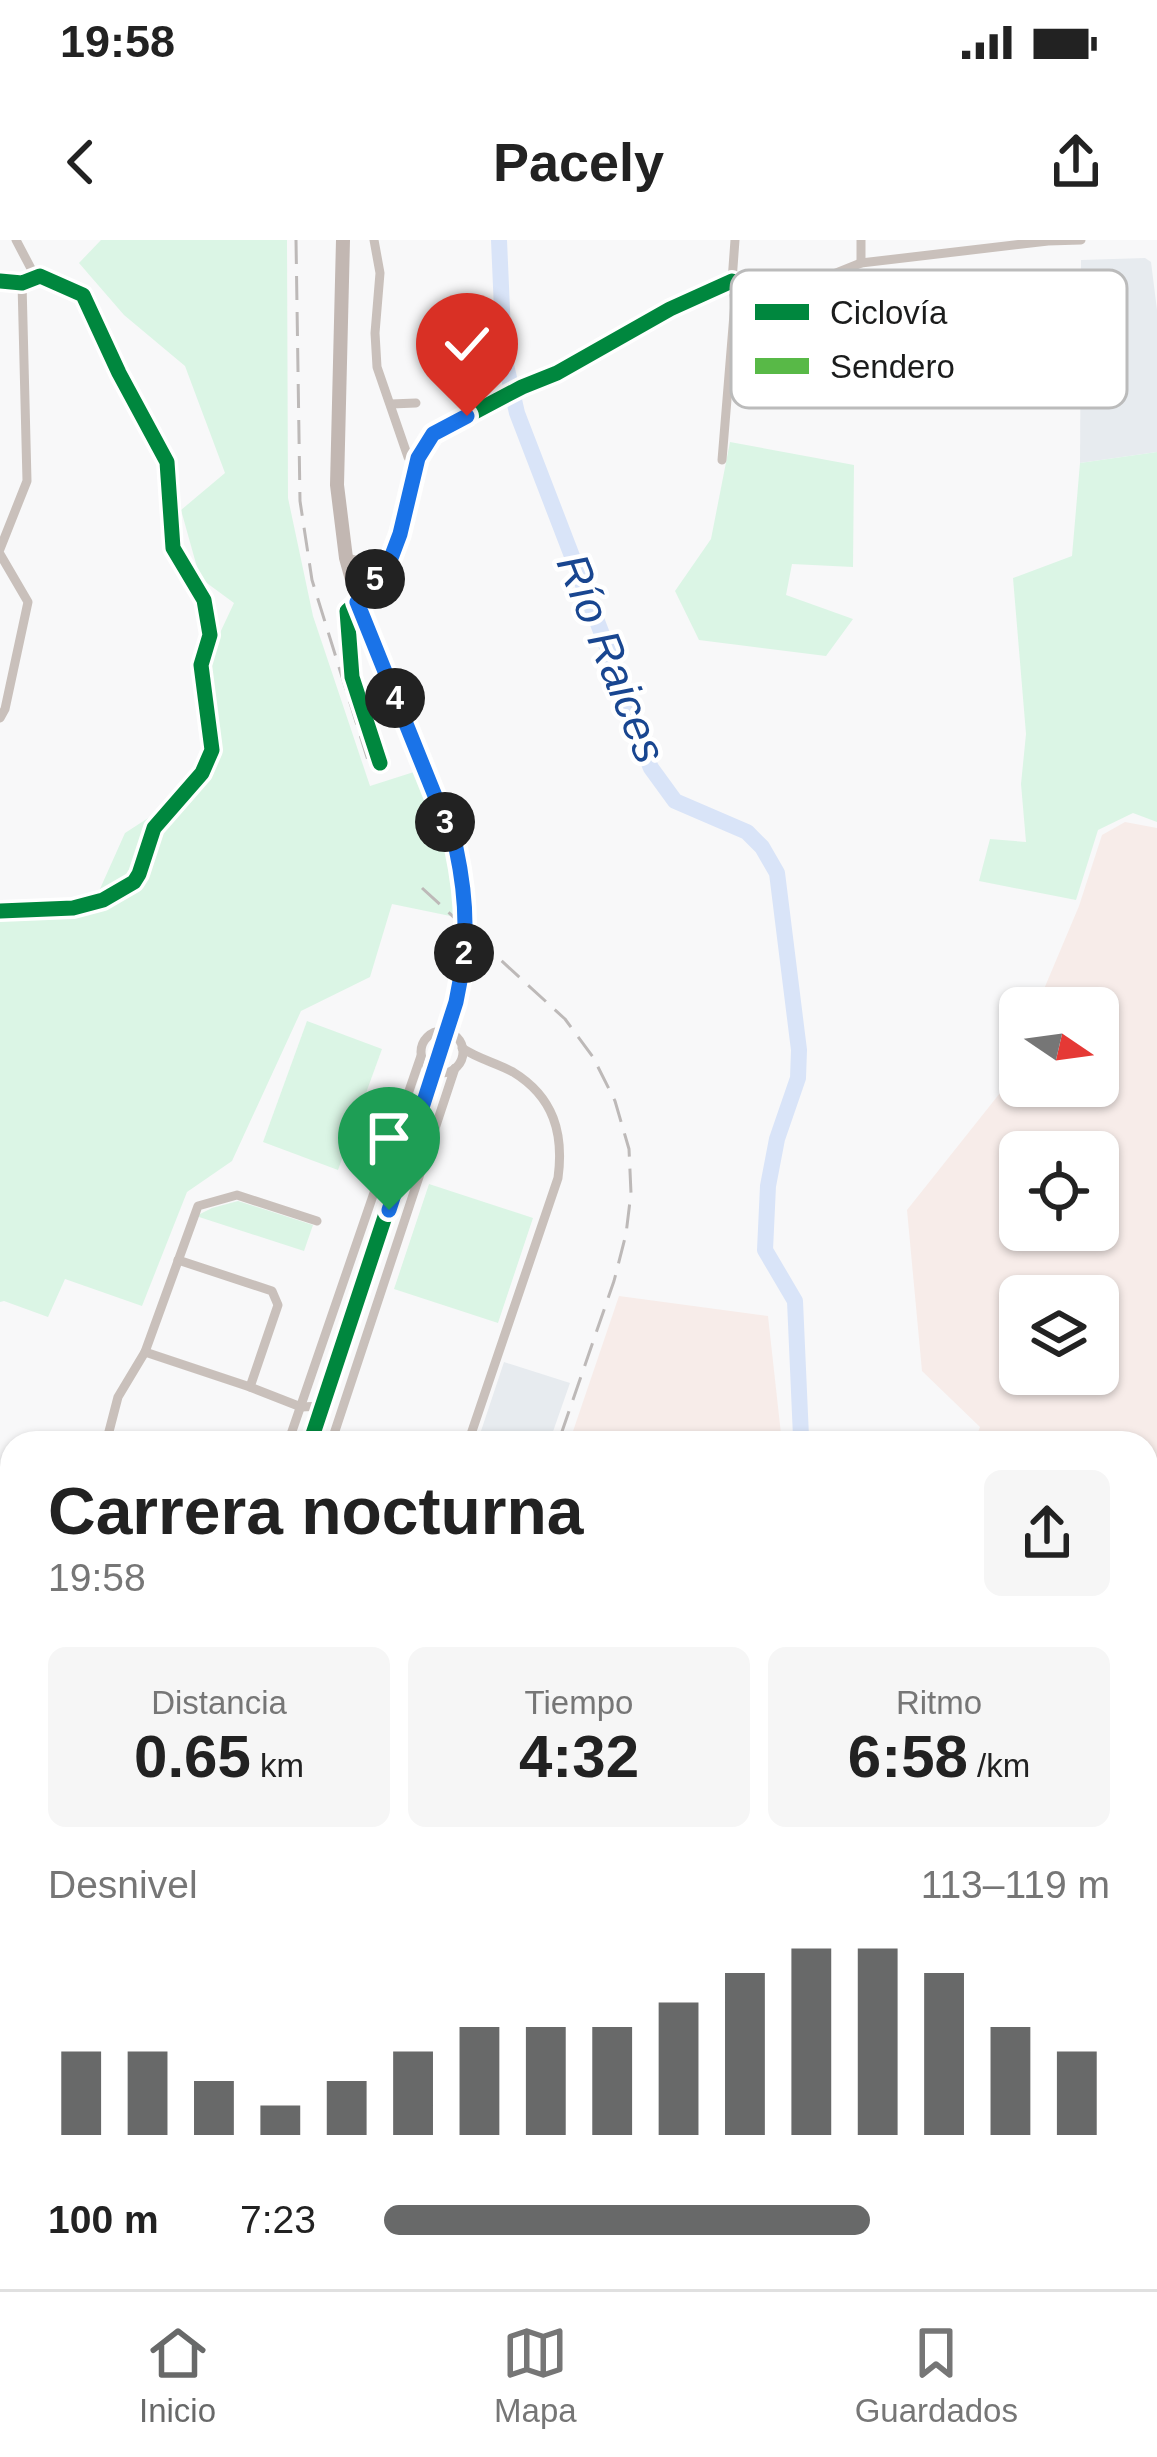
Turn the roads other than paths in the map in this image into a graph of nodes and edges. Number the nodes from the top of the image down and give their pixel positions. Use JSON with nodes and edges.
{"nodes":[{"id":1,"x":16,"y":240,"type":"edge"},
{"id":2,"x":343,"y":240,"type":"edge"},
{"id":3,"x":374,"y":240,"type":"edge"},
{"id":4,"x":734,"y":240,"type":"edge"},
{"id":5,"x":861,"y":240,"type":"edge"},
{"id":6,"x":1048,"y":240,"type":"edge"},
{"id":7,"x":1081,"y":240,"type":"edge"},
{"id":8,"x":861,"y":263,"type":"junction"},
{"id":9,"x":732,"y":270,"type":"edge"},
{"id":10,"x":844,"y":270,"type":"edge"},
{"id":11,"x":36,"y":278,"type":"junction"},
{"id":12,"x":731,"y":280,"type":"edge"},
{"id":13,"x":0,"y":281,"type":"edge"},
{"id":14,"x":22,"y":284,"type":"junction"},
{"id":15,"x":731,"y":342,"type":"edge"},
{"id":16,"x":416,"y":403,"type":"dead end"},
{"id":17,"x":391,"y":404,"type":"junction"},
{"id":18,"x":722,"y":460,"type":"dead end"},
{"id":19,"x":415,"y":469,"type":"junction"},
{"id":20,"x":0,"y":551,"type":"edge"},
{"id":21,"x":346,"y":558,"type":"junction"},
{"id":22,"x":382,"y":566,"type":"junction"},
{"id":23,"x":357,"y":602,"type":"junction"},
{"id":24,"x":0,"y":718,"type":"edge"},
{"id":25,"x":380,"y":763,"type":"dead end"},
{"id":26,"x":0,"y":911,"type":"edge"},
{"id":27,"x":447,"y":1032,"type":"junction"},
{"id":28,"x":462,"y":1048,"type":"junction"},
{"id":29,"x":421,"y":1055,"type":"junction"},
{"id":30,"x":455,"y":1068,"type":"junction"},
{"id":31,"x":434,"y":1072,"type":"junction"},
{"id":32,"x":317,"y":1222,"type":"dead end"},
{"id":33,"x":178,"y":1260,"type":"junction"},
{"id":34,"x":145,"y":1352,"type":"junction"},
{"id":35,"x":250,"y":1387,"type":"junction"},
{"id":36,"x":322,"y":1405,"type":"junction"},
{"id":37,"x":301,"y":1407,"type":"junction"},
{"id":38,"x":339,"y":1412,"type":"junction"},
{"id":39,"x":109,"y":1431,"type":"edge"},
{"id":40,"x":292,"y":1431,"type":"edge"},
{"id":41,"x":314,"y":1431,"type":"edge"},
{"id":42,"x":334,"y":1431,"type":"edge"},
{"id":43,"x":472,"y":1431,"type":"edge"}],
"edges":[{"from":1,"to":11,"type":"street"},
{"from":2,"to":21,"type":"main road"},
{"from":3,"to":17,"type":"street"},
{"from":4,"to":9,"type":"street"},
{"from":5,"to":8,"type":"street"},
{"from":6,"to":7,"type":"street"},
{"from":6,"to":8,"type":"street"},
{"from":8,"to":10,"type":"street"},
{"from":11,"to":14,"type":"street"},
{"from":11,"to":26,"type":"street"},
{"from":12,"to":19,"type":"street"},
{"from":13,"to":14,"type":"street"},
{"from":14,"to":20,"type":"street"},
{"from":15,"to":18,"type":"street"},
{"from":16,"to":17,"type":"street"},
{"from":17,"to":19,"type":"street"},
{"from":19,"to":22,"type":"street"},
{"from":20,"to":24,"type":"street"},
{"from":21,"to":22,"type":"street"},
{"from":21,"to":23,"type":"main road"},
{"from":22,"to":23,"type":"street"},
{"from":23,"to":25,"type":"street"},
{"from":23,"to":27,"type":"main road"},
{"from":27,"to":28,"type":"street"},
{"from":27,"to":29,"type":"street"},
{"from":27,"to":31,"type":"main road"},
{"from":28,"to":30,"type":"street"},
{"from":28,"to":43,"type":"street"},
{"from":29,"to":31,"type":"street"},
{"from":29,"to":37,"type":"street"},
{"from":30,"to":31,"type":"street"},
{"from":30,"to":38,"type":"street"},
{"from":31,"to":36,"type":"main road"},
{"from":32,"to":33,"type":"street"},
{"from":33,"to":34,"type":"street"},
{"from":33,"to":35,"type":"street"},
{"from":34,"to":35,"type":"street"},
{"from":34,"to":39,"type":"street"},
{"from":35,"to":37,"type":"street"},
{"from":36,"to":37,"type":"street"},
{"from":36,"to":38,"type":"street"},
{"from":36,"to":41,"type":"main road"},
{"from":37,"to":40,"type":"street"},
{"from":38,"to":42,"type":"street"}]}
